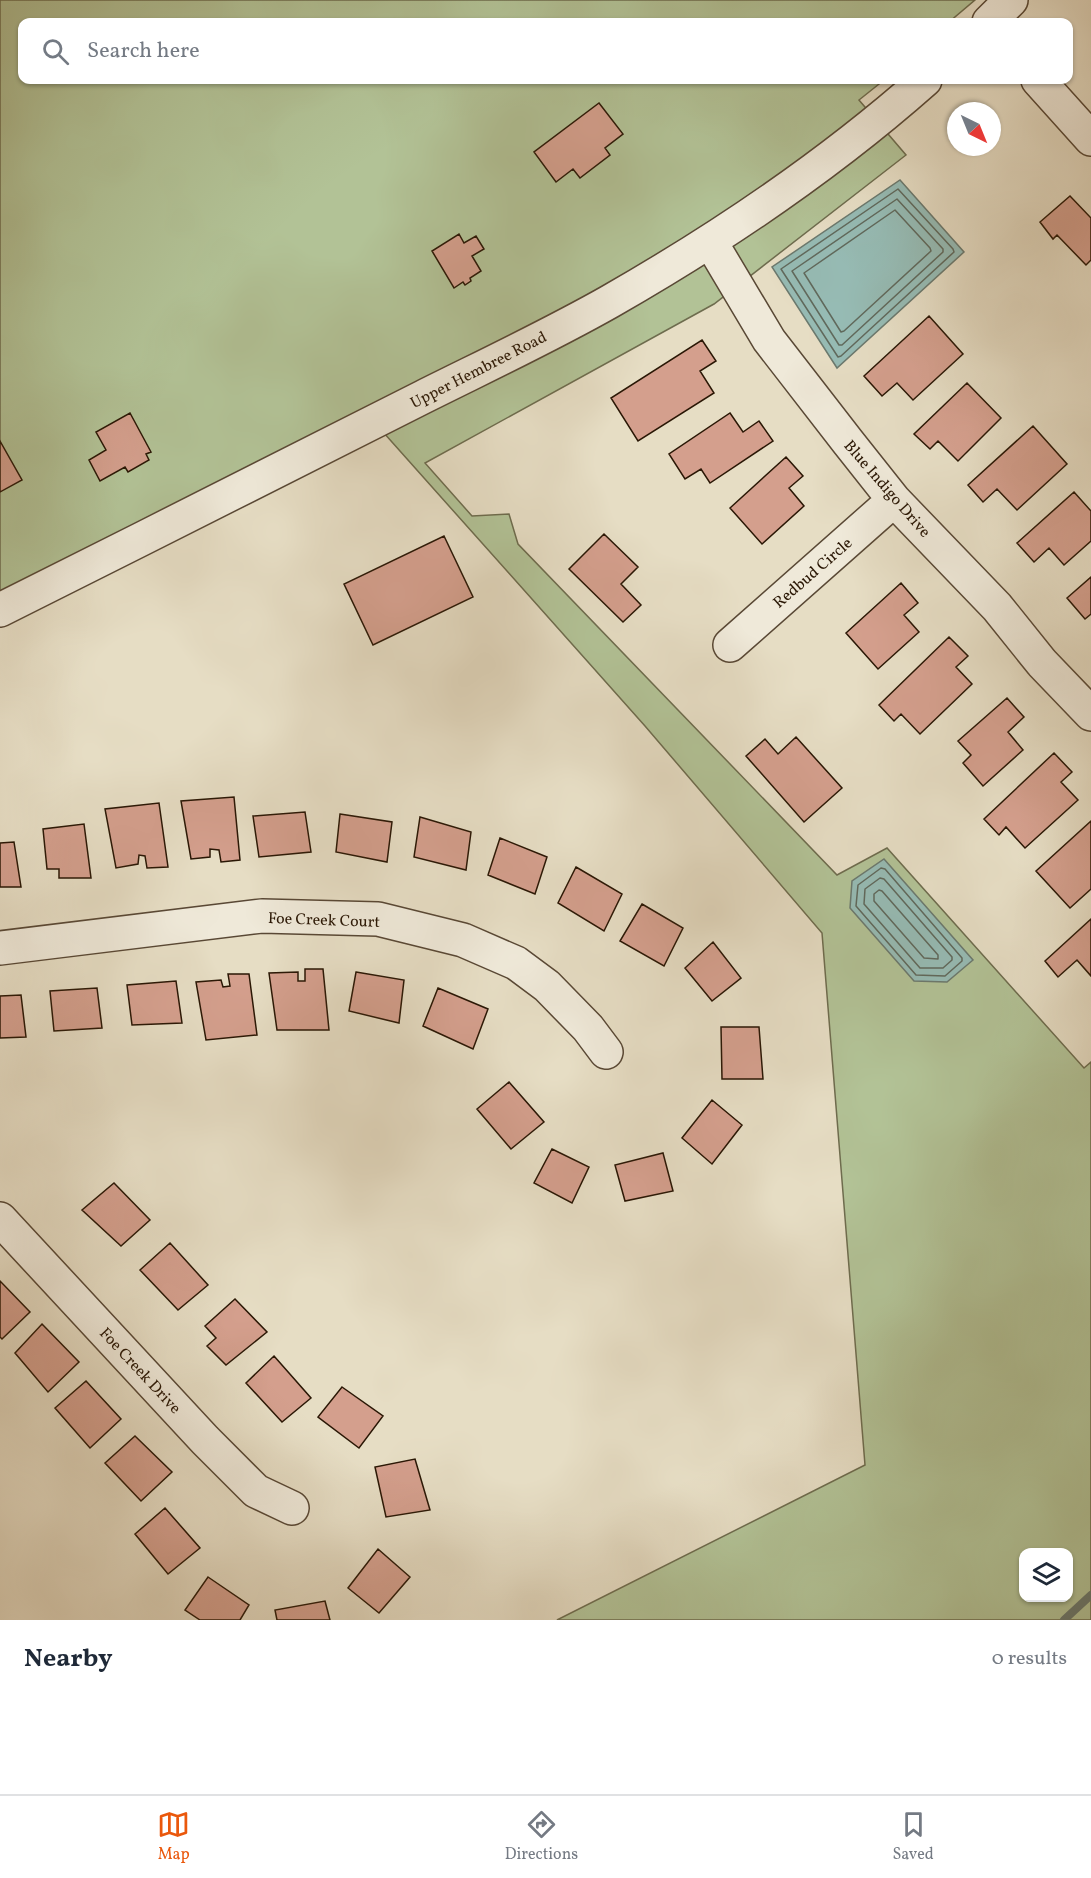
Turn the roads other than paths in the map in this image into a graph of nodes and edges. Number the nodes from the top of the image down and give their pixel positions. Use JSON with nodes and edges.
{"nodes":[{"id":1,"x":1011,"y":0,"type":"edge"},
{"id":2,"x":993,"y":18,"type":"edge"},
{"id":3,"x":921,"y":84,"type":"edge"},
{"id":4,"x":1042,"y":84,"type":"edge"},
{"id":5,"x":1091,"y":139,"type":"edge"},
{"id":6,"x":710,"y":241,"type":"junction"},
{"id":7,"x":894,"y":500,"type":"junction"},
{"id":8,"x":0,"y":610,"type":"edge"},
{"id":9,"x":730,"y":645,"type":"dead end"},
{"id":10,"x":1091,"y":714,"type":"edge"},
{"id":11,"x":0,"y":948,"type":"edge"},
{"id":12,"x":606,"y":1052,"type":"dead end"},
{"id":13,"x":0,"y":1219,"type":"edge"},
{"id":14,"x":292,"y":1508,"type":"dead end"}],
"edges":[{"from":1,"to":2,"type":"street"},
{"from":3,"to":6,"type":"street","name":"Upper Hembree Road"},
{"from":4,"to":5,"type":"street"},
{"from":6,"to":7,"type":"street","name":"Blue Indigo Drive"},
{"from":6,"to":8,"type":"street","name":"Upper Hembree Road"},
{"from":7,"to":9,"type":"street","name":"Redbud Circle"},
{"from":7,"to":10,"type":"street","name":"Blue Indigo Drive"},
{"from":11,"to":12,"type":"street","name":"Foe Creek Court"},
{"from":13,"to":14,"type":"street","name":"Foe Creek Drive"}]}
